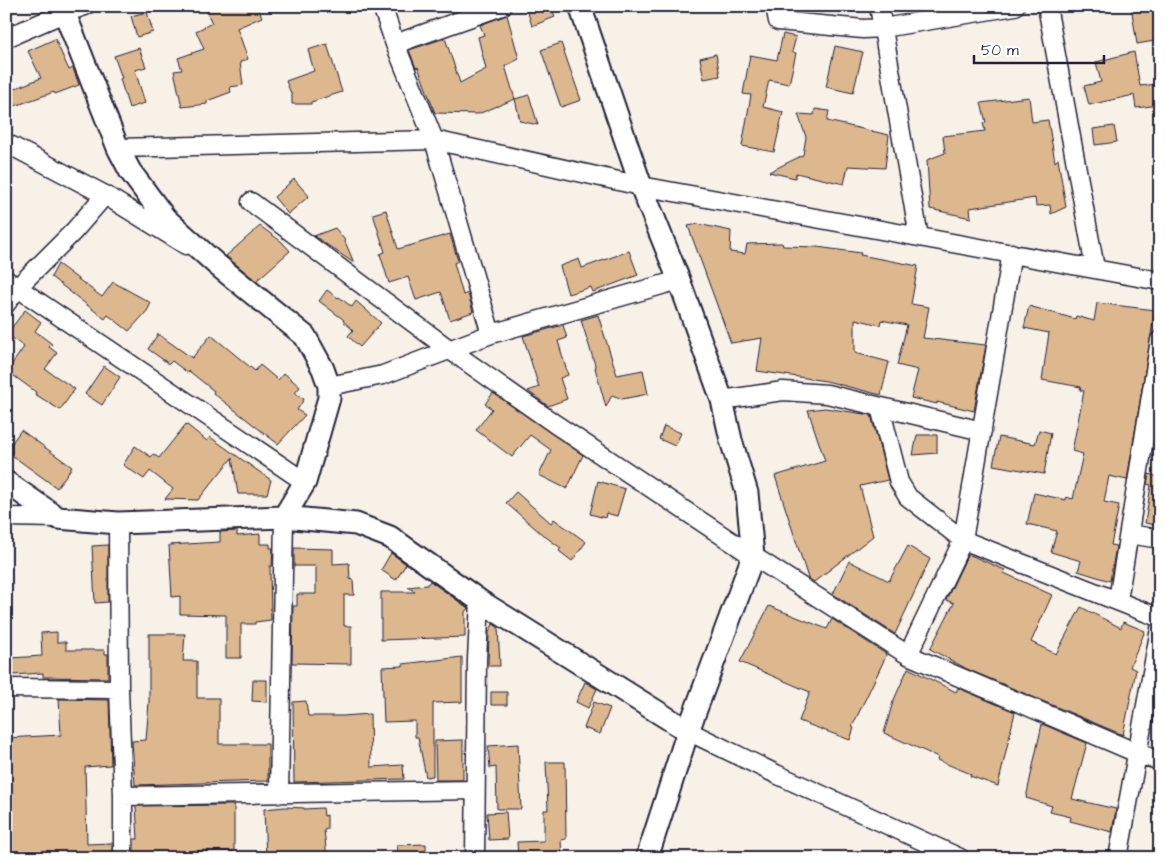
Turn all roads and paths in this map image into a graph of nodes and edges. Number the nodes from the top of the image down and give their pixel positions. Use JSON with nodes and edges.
{"nodes":[{"id":1,"x":85,"y":6,"type":"edge"},
{"id":2,"x":382,"y":6,"type":"edge"},
{"id":3,"x":502,"y":6,"type":"edge"},
{"id":4,"x":580,"y":6,"type":"edge"},
{"id":5,"x":775,"y":6,"type":"edge"},
{"id":6,"x":879,"y":6,"type":"edge"},
{"id":7,"x":1015,"y":6,"type":"edge"},
{"id":8,"x":1047,"y":6,"type":"edge"},
{"id":9,"x":63,"y":10,"type":"edge"},
{"id":10,"x":883,"y":28,"type":"junction"},
{"id":11,"x":6,"y":38,"type":"edge"},
{"id":12,"x":395,"y":44,"type":"junction"},
{"id":13,"x":434,"y":140,"type":"junction"},
{"id":14,"x":6,"y":143,"type":"edge"},
{"id":15,"x":118,"y":148,"type":"junction"},
{"id":16,"x":641,"y":186,"type":"junction"},
{"id":17,"x":105,"y":195,"type":"junction"},
{"id":18,"x":251,"y":202,"type":"dead end"},
{"id":19,"x":919,"y":237,"type":"junction"},
{"id":20,"x":1012,"y":253,"type":"junction"},
{"id":21,"x":216,"y":264,"type":"junction"},
{"id":22,"x":1095,"y":268,"type":"junction"},
{"id":23,"x":679,"y":280,"type":"junction"},
{"id":24,"x":1160,"y":281,"type":"edge"},
{"id":25,"x":12,"y":284,"type":"edge"},
{"id":26,"x":6,"y":304,"type":"edge"},
{"id":27,"x":491,"y":334,"type":"junction"},
{"id":28,"x":1160,"y":340,"type":"edge"},
{"id":29,"x":450,"y":350,"type":"junction"},
{"id":30,"x":329,"y":386,"type":"junction"},
{"id":31,"x":722,"y":400,"type":"junction"},
{"id":32,"x":880,"y":407,"type":"junction"},
{"id":33,"x":982,"y":431,"type":"junction"},
{"id":34,"x":6,"y":482,"type":"edge"},
{"id":35,"x":305,"y":482,"type":"junction"},
{"id":36,"x":6,"y":517,"type":"edge"},
{"id":37,"x":284,"y":517,"type":"junction"},
{"id":38,"x":58,"y":518,"type":"junction"},
{"id":39,"x":118,"y":524,"type":"junction"},
{"id":40,"x":1129,"y":534,"type":"junction"},
{"id":41,"x":1160,"y":539,"type":"edge"},
{"id":42,"x":963,"y":540,"type":"junction"},
{"id":43,"x":753,"y":556,"type":"junction"},
{"id":44,"x":1118,"y":600,"type":"junction"},
{"id":45,"x":480,"y":601,"type":"junction"},
{"id":46,"x":1160,"y":618,"type":"edge"},
{"id":47,"x":1160,"y":629,"type":"edge"},
{"id":48,"x":908,"y":655,"type":"junction"},
{"id":49,"x":6,"y":688,"type":"edge"},
{"id":50,"x":119,"y":688,"type":"junction"},
{"id":51,"x":688,"y":731,"type":"junction"},
{"id":52,"x":1137,"y":753,"type":"junction"},
{"id":53,"x":1160,"y":761,"type":"edge"},
{"id":54,"x":475,"y":790,"type":"junction"},
{"id":55,"x":278,"y":794,"type":"junction"},
{"id":56,"x":123,"y":796,"type":"junction"},
{"id":57,"x":123,"y":858,"type":"edge"},
{"id":58,"x":475,"y":858,"type":"edge"},
{"id":59,"x":647,"y":858,"type":"edge"},
{"id":60,"x":960,"y":858,"type":"edge"},
{"id":61,"x":1118,"y":858,"type":"edge"}],
"edges":[{"from":1,"to":9,"type":"street"},
{"from":2,"to":12,"type":"street"},
{"from":3,"to":12,"type":"street"},
{"from":4,"to":16,"type":"street"},
{"from":5,"to":10,"type":"street"},
{"from":6,"to":10,"type":"street"},
{"from":7,"to":10,"type":"street"},
{"from":8,"to":22,"type":"street"},
{"from":9,"to":11,"type":"street"},
{"from":9,"to":15,"type":"street"},
{"from":10,"to":19,"type":"street"},
{"from":12,"to":13,"type":"street"},
{"from":13,"to":15,"type":"street"},
{"from":13,"to":16,"type":"street"},
{"from":13,"to":27,"type":"street"},
{"from":14,"to":17,"type":"street"},
{"from":15,"to":21,"type":"street"},
{"from":16,"to":19,"type":"street"},
{"from":16,"to":23,"type":"street"},
{"from":17,"to":21,"type":"street"},
{"from":17,"to":25,"type":"street"},
{"from":18,"to":29,"type":"street"},
{"from":19,"to":20,"type":"street"},
{"from":20,"to":22,"type":"street"},
{"from":20,"to":33,"type":"street"},
{"from":21,"to":30,"type":"street"},
{"from":22,"to":24,"type":"street"},
{"from":23,"to":27,"type":"street"},
{"from":23,"to":31,"type":"street"},
{"from":25,"to":26,"type":"street"},
{"from":25,"to":35,"type":"street"},
{"from":27,"to":29,"type":"street"},
{"from":28,"to":40,"type":"street"},
{"from":29,"to":30,"type":"street"},
{"from":29,"to":43,"type":"street"},
{"from":30,"to":35,"type":"street"},
{"from":31,"to":32,"type":"street"},
{"from":31,"to":43,"type":"street"},
{"from":32,"to":33,"type":"street"},
{"from":32,"to":42,"type":"street"},
{"from":33,"to":42,"type":"street"},
{"from":34,"to":38,"type":"street"},
{"from":35,"to":37,"type":"street"},
{"from":36,"to":38,"type":"street"},
{"from":37,"to":39,"type":"street"},
{"from":37,"to":45,"type":"street"},
{"from":37,"to":55,"type":"street"},
{"from":38,"to":39,"type":"street"},
{"from":39,"to":50,"type":"street"},
{"from":40,"to":41,"type":"street"},
{"from":40,"to":44,"type":"street"},
{"from":42,"to":44,"type":"street"},
{"from":42,"to":48,"type":"street"},
{"from":43,"to":48,"type":"street"},
{"from":43,"to":51,"type":"street"},
{"from":44,"to":46,"type":"street"},
{"from":45,"to":51,"type":"street"},
{"from":45,"to":54,"type":"street"},
{"from":47,"to":52,"type":"street"},
{"from":48,"to":52,"type":"street"},
{"from":49,"to":50,"type":"street"},
{"from":50,"to":56,"type":"street"},
{"from":51,"to":59,"type":"street"},
{"from":51,"to":60,"type":"street"},
{"from":52,"to":53,"type":"street"},
{"from":52,"to":61,"type":"street"},
{"from":54,"to":55,"type":"street"},
{"from":54,"to":58,"type":"street"},
{"from":55,"to":56,"type":"street"},
{"from":56,"to":57,"type":"street"}]}
